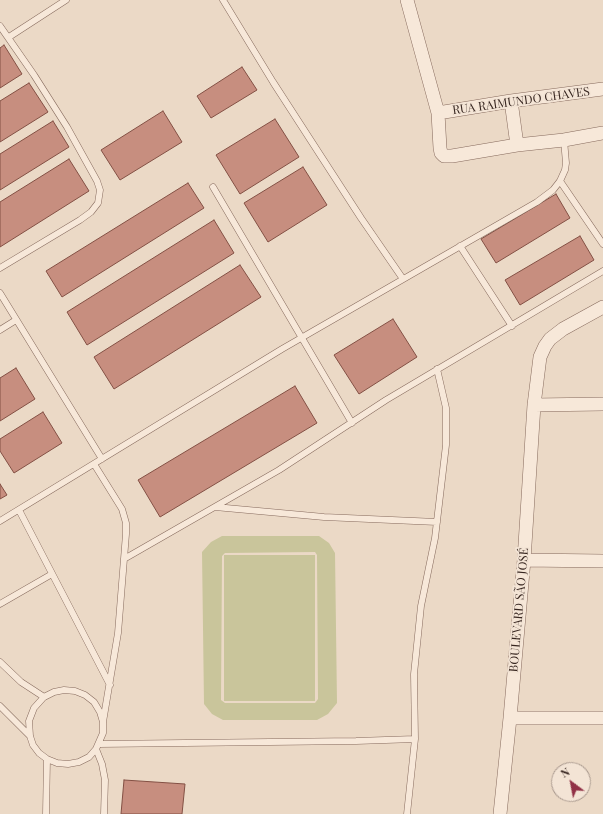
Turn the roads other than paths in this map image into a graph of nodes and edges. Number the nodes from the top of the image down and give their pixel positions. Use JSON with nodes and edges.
{"nodes":[{"id":1,"x":66,"y":0,"type":"edge"},
{"id":2,"x":223,"y":0,"type":"edge"},
{"id":3,"x":407,"y":0,"type":"edge"},
{"id":4,"x":0,"y":26,"type":"edge"},
{"id":5,"x":9,"y":37,"type":"junction"},
{"id":6,"x":603,"y":89,"type":"edge"},
{"id":7,"x":511,"y":101,"type":"junction"},
{"id":8,"x":438,"y":114,"type":"junction"},
{"id":9,"x":603,"y":133,"type":"edge"},
{"id":10,"x":564,"y":140,"type":"junction"},
{"id":11,"x":517,"y":144,"type":"junction"},
{"id":12,"x":560,"y":181,"type":"junction"},
{"id":13,"x":213,"y":187,"type":"dead end"},
{"id":14,"x":603,"y":244,"type":"edge"},
{"id":15,"x":460,"y":246,"type":"junction"},
{"id":16,"x":0,"y":268,"type":"edge"},
{"id":17,"x":603,"y":272,"type":"edge"},
{"id":18,"x":403,"y":279,"type":"junction"},
{"id":19,"x":0,"y":293,"type":"edge"},
{"id":20,"x":603,"y":307,"type":"edge"},
{"id":21,"x":16,"y":320,"type":"junction"},
{"id":22,"x":512,"y":326,"type":"junction"},
{"id":23,"x":0,"y":330,"type":"edge"},
{"id":24,"x":302,"y":338,"type":"junction"},
{"id":25,"x":437,"y":369,"type":"junction"},
{"id":26,"x":603,"y":404,"type":"edge"},
{"id":27,"x":534,"y":405,"type":"junction"},
{"id":28,"x":352,"y":423,"type":"junction"},
{"id":29,"x":102,"y":459,"type":"junction"},
{"id":30,"x":94,"y":464,"type":"junction"},
{"id":31,"x":215,"y":507,"type":"junction"},
{"id":32,"x":19,"y":510,"type":"junction"},
{"id":33,"x":0,"y":521,"type":"edge"},
{"id":34,"x":437,"y":522,"type":"junction"},
{"id":35,"x":124,"y":559,"type":"junction"},
{"id":36,"x":524,"y":560,"type":"junction"},
{"id":37,"x":603,"y":561,"type":"edge"},
{"id":38,"x":52,"y":574,"type":"junction"},
{"id":39,"x":0,"y":604,"type":"edge"},
{"id":40,"x":0,"y":662,"type":"edge"},
{"id":41,"x":110,"y":686,"type":"junction"},
{"id":42,"x":44,"y":697,"type":"junction"},
{"id":43,"x":0,"y":706,"type":"edge"},
{"id":44,"x":510,"y":718,"type":"junction"},
{"id":45,"x":603,"y":718,"type":"edge"},
{"id":46,"x":103,"y":722,"type":"junction"},
{"id":47,"x":30,"y":736,"type":"junction"},
{"id":48,"x":415,"y":739,"type":"junction"},
{"id":49,"x":98,"y":746,"type":"junction"},
{"id":50,"x":47,"y":759,"type":"junction"},
{"id":51,"x":46,"y":814,"type":"edge"},
{"id":52,"x":104,"y":814,"type":"edge"},
{"id":53,"x":408,"y":814,"type":"edge"},
{"id":54,"x":500,"y":814,"type":"edge"}],
"edges":[{"from":1,"to":5,"type":"lane"},
{"from":2,"to":18,"type":"lane"},
{"from":3,"to":8,"type":"street"},
{"from":4,"to":5,"type":"lane"},
{"from":5,"to":16,"type":"lane"},
{"from":6,"to":7,"type":"street","name":"RUA RAIMUNDO CHAVES"},
{"from":7,"to":8,"type":"street","name":"RUA RAIMUNDO CHAVES"},
{"from":7,"to":11,"type":"street"},
{"from":8,"to":11,"type":"street"},
{"from":9,"to":10,"type":"street"},
{"from":10,"to":11,"type":"street"},
{"from":10,"to":12,"type":"lane"},
{"from":12,"to":14,"type":"lane"},
{"from":12,"to":15,"type":"lane"},
{"from":13,"to":24,"type":"lane"},
{"from":15,"to":18,"type":"lane"},
{"from":15,"to":22,"type":"lane"},
{"from":17,"to":22,"type":"lane"},
{"from":18,"to":24,"type":"lane"},
{"from":19,"to":21,"type":"lane"},
{"from":20,"to":27,"type":"street","name":"BOULEVARD SÃO JOSÉ"},
{"from":21,"to":23,"type":"lane"},
{"from":21,"to":29,"type":"lane"},
{"from":22,"to":25,"type":"lane"},
{"from":24,"to":28,"type":"lane"},
{"from":24,"to":29,"type":"lane"},
{"from":25,"to":28,"type":"lane"},
{"from":25,"to":34,"type":"lane"},
{"from":26,"to":27,"type":"street"},
{"from":27,"to":36,"type":"street","name":"BOULEVARD SÃO JOSÉ"},
{"from":28,"to":31,"type":"lane"},
{"from":29,"to":30,"type":"lane"},
{"from":30,"to":32,"type":"lane"},
{"from":30,"to":35,"type":"lane"},
{"from":31,"to":34,"type":"lane"},
{"from":31,"to":35,"type":"lane"},
{"from":32,"to":33,"type":"lane"},
{"from":32,"to":38,"type":"lane"},
{"from":34,"to":48,"type":"lane"},
{"from":35,"to":41,"type":"lane"},
{"from":36,"to":37,"type":"street"},
{"from":36,"to":44,"type":"street","name":"BOULEVARD SÃO JOSÉ"},
{"from":38,"to":39,"type":"lane"},
{"from":38,"to":41,"type":"lane"},
{"from":40,"to":42,"type":"lane"},
{"from":41,"to":46,"type":"lane"},
{"from":42,"to":46,"type":"lane"},
{"from":42,"to":47,"type":"lane"},
{"from":43,"to":47,"type":"lane"},
{"from":44,"to":45,"type":"street"},
{"from":44,"to":54,"type":"street","name":"BOULEVARD SÃO JOSÉ"},
{"from":46,"to":49,"type":"lane"},
{"from":47,"to":50,"type":"lane"},
{"from":48,"to":49,"type":"lane"},
{"from":48,"to":53,"type":"lane"},
{"from":49,"to":50,"type":"lane"},
{"from":49,"to":52,"type":"lane"},
{"from":50,"to":51,"type":"lane"}]}
